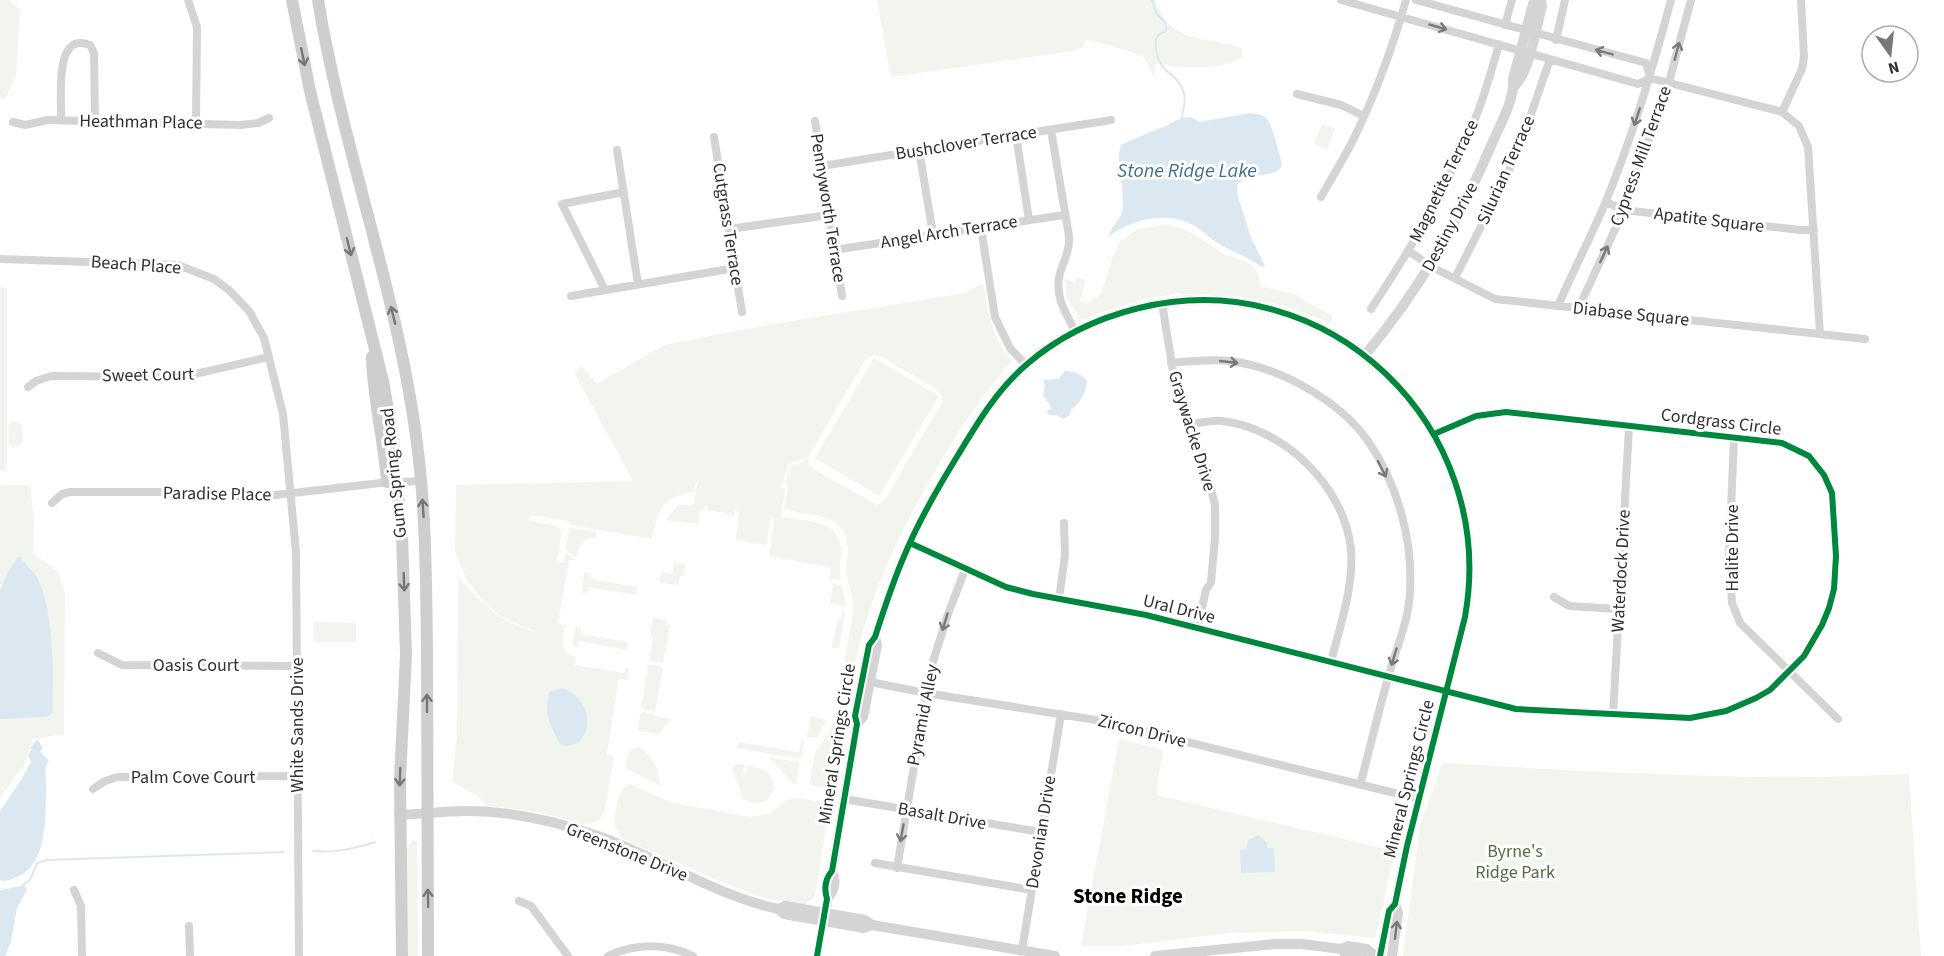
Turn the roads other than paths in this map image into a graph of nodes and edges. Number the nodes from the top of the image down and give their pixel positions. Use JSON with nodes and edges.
{"nodes":[{"id":1,"x":188,"y":0,"type":"edge"},
{"id":2,"x":292,"y":0,"type":"edge"},
{"id":3,"x":318,"y":0,"type":"edge"},
{"id":4,"x":1341,"y":0,"type":"edge"},
{"id":5,"x":1406,"y":0,"type":"edge"},
{"id":6,"x":1416,"y":0,"type":"edge"},
{"id":7,"x":1512,"y":0,"type":"edge"},
{"id":8,"x":1538,"y":0,"type":"edge"},
{"id":9,"x":1565,"y":0,"type":"edge"},
{"id":10,"x":1671,"y":0,"type":"edge"},
{"id":11,"x":1691,"y":0,"type":"edge"},
{"id":12,"x":1801,"y":0,"type":"edge"},
{"id":13,"x":1401,"y":17,"type":"junction"},
{"id":14,"x":1505,"y":25,"type":"junction"},
{"id":15,"x":1530,"y":32,"type":"junction"},
{"id":16,"x":1556,"y":40,"type":"junction"},
{"id":17,"x":1499,"y":44,"type":"junction"},
{"id":18,"x":1525,"y":51,"type":"junction"},
{"id":19,"x":1550,"y":59,"type":"junction"},
{"id":20,"x":1650,"y":78,"type":"junction"},
{"id":21,"x":1669,"y":82,"type":"junction"},
{"id":22,"x":1297,"y":94,"type":"dead end"},
{"id":23,"x":1782,"y":112,"type":"junction"},
{"id":24,"x":1364,"y":116,"type":"junction"},
{"id":25,"x":269,"y":118,"type":"dead end"},
{"id":26,"x":61,"y":120,"type":"junction"},
{"id":27,"x":1111,"y":120,"type":"dead end"},
{"id":28,"x":95,"y":121,"type":"junction"},
{"id":29,"x":815,"y":121,"type":"dead end"},
{"id":30,"x":13,"y":122,"type":"dead end"},
{"id":31,"x":196,"y":122,"type":"junction"},
{"id":32,"x":1051,"y":130,"type":"junction"},
{"id":33,"x":1016,"y":135,"type":"junction"},
{"id":34,"x":714,"y":137,"type":"dead end"},
{"id":35,"x":617,"y":150,"type":"dead end"},
{"id":36,"x":919,"y":150,"type":"junction"},
{"id":37,"x":822,"y":166,"type":"junction"},
{"id":38,"x":624,"y":192,"type":"junction"},
{"id":39,"x":1321,"y":197,"type":"dead end"},
{"id":40,"x":1606,"y":202,"type":"junction"},
{"id":41,"x":1624,"y":210,"type":"junction"},
{"id":42,"x":829,"y":214,"type":"junction"},
{"id":43,"x":1064,"y":215,"type":"junction"},
{"id":44,"x":1029,"y":220,"type":"junction"},
{"id":45,"x":981,"y":228,"type":"junction"},
{"id":46,"x":729,"y":229,"type":"junction"},
{"id":47,"x":1814,"y":230,"type":"junction"},
{"id":48,"x":933,"y":234,"type":"junction"},
{"id":49,"x":834,"y":250,"type":"junction"},
{"id":50,"x":1409,"y":251,"type":"junction"},
{"id":51,"x":0,"y":259,"type":"edge"},
{"id":52,"x":1430,"y":267,"type":"junction"},
{"id":53,"x":735,"y":268,"type":"junction"},
{"id":54,"x":1455,"y":278,"type":"junction"},
{"id":55,"x":638,"y":284,"type":"junction"},
{"id":56,"x":604,"y":290,"type":"junction"},
{"id":57,"x":571,"y":296,"type":"dead end"},
{"id":58,"x":842,"y":296,"type":"dead end"},
{"id":59,"x":1162,"y":303,"type":"junction"},
{"id":60,"x":1558,"y":306,"type":"junction"},
{"id":61,"x":1579,"y":307,"type":"junction"},
{"id":62,"x":1371,"y":309,"type":"dead end"},
{"id":63,"x":742,"y":312,"type":"dead end"},
{"id":64,"x":1075,"y":331,"type":"junction"},
{"id":65,"x":1820,"y":334,"type":"junction"},
{"id":66,"x":1865,"y":339,"type":"dead end"},
{"id":67,"x":1365,"y":355,"type":"junction"},
{"id":68,"x":269,"y":357,"type":"junction"},
{"id":69,"x":1171,"y":363,"type":"junction"},
{"id":70,"x":1026,"y":365,"type":"junction"},
{"id":71,"x":28,"y":387,"type":"dead end"},
{"id":72,"x":1190,"y":424,"type":"junction"},
{"id":73,"x":1629,"y":427,"type":"junction"},
{"id":74,"x":1434,"y":434,"type":"junction"},
{"id":75,"x":1734,"y":437,"type":"junction"},
{"id":76,"x":421,"y":481,"type":"junction"},
{"id":77,"x":392,"y":482,"type":"junction"},
{"id":78,"x":291,"y":494,"type":"junction"},
{"id":79,"x":52,"y":503,"type":"dead end"},
{"id":80,"x":1064,"y":523,"type":"dead end"},
{"id":81,"x":910,"y":543,"type":"junction"},
{"id":82,"x":966,"y":567,"type":"junction"},
{"id":83,"x":1554,"y":597,"type":"dead end"},
{"id":84,"x":1059,"y":599,"type":"junction"},
{"id":85,"x":1618,"y":609,"type":"junction"},
{"id":86,"x":1197,"y":629,"type":"junction"},
{"id":87,"x":98,"y":653,"type":"dead end"},
{"id":88,"x":1331,"y":662,"type":"junction"},
{"id":89,"x":296,"y":666,"type":"junction"},
{"id":90,"x":1791,"y":671,"type":"junction"},
{"id":91,"x":1388,"y":676,"type":"junction"},
{"id":92,"x":865,"y":681,"type":"junction"},
{"id":93,"x":1447,"y":692,"type":"junction"},
{"id":94,"x":926,"y":693,"type":"junction"},
{"id":95,"x":1061,"y":714,"type":"junction"},
{"id":96,"x":1613,"y":715,"type":"junction"},
{"id":97,"x":1838,"y":718,"type":"dead end"},
{"id":98,"x":297,"y":776,"type":"junction"},
{"id":99,"x":1360,"y":785,"type":"junction"},
{"id":100,"x":93,"y":789,"type":"dead end"},
{"id":101,"x":844,"y":799,"type":"junction"},
{"id":102,"x":1419,"y":799,"type":"junction"},
{"id":103,"x":906,"y":810,"type":"junction"},
{"id":104,"x":428,"y":814,"type":"junction"},
{"id":105,"x":399,"y":815,"type":"junction"},
{"id":106,"x":1040,"y":832,"type":"junction"},
{"id":107,"x":875,"y":863,"type":"dead end"},
{"id":108,"x":897,"y":868,"type":"junction"},
{"id":109,"x":74,"y":890,"type":"dead end"},
{"id":110,"x":1032,"y":890,"type":"junction"},
{"id":111,"x":519,"y":901,"type":"dead end"},
{"id":112,"x":1395,"y":904,"type":"junction"},
{"id":113,"x":824,"y":917,"type":"junction"},
{"id":114,"x":189,"y":926,"type":"dead end"},
{"id":115,"x":1022,"y":950,"type":"junction"},
{"id":116,"x":82,"y":956,"type":"edge"},
{"id":117,"x":190,"y":956,"type":"edge"},
{"id":118,"x":299,"y":956,"type":"edge"},
{"id":119,"x":402,"y":956,"type":"edge"},
{"id":120,"x":428,"y":956,"type":"edge"},
{"id":121,"x":568,"y":956,"type":"edge"},
{"id":122,"x":608,"y":956,"type":"edge"},
{"id":123,"x":693,"y":956,"type":"edge"},
{"id":124,"x":817,"y":956,"type":"edge"},
{"id":125,"x":1055,"y":956,"type":"edge"},
{"id":126,"x":1155,"y":956,"type":"edge"},
{"id":127,"x":1372,"y":956,"type":"edge"},
{"id":128,"x":1386,"y":956,"type":"edge"},
{"id":129,"x":1392,"y":956,"type":"edge"}],
"edges":[{"from":1,"to":31,"type":"street"},
{"from":2,"to":77,"type":"main road","name":"Gum Spring Road","one_way":true},
{"from":76,"to":3,"type":"main road","name":"Gum Spring Road","one_way":true},
{"from":4,"to":13,"type":"street"},
{"from":5,"to":13,"type":"street"},
{"from":6,"to":14,"type":"street"},
{"from":7,"to":14,"type":"street"},
{"from":8,"to":15,"type":"street","name":"Destiny Drive"},
{"from":9,"to":16,"type":"street"},
{"from":10,"to":20,"type":"street","name":"Cypress Mill Terrace"},
{"from":21,"to":11,"type":"street","name":"Cypress Mill Terrace","one_way":true},
{"from":12,"to":23,"type":"street"},
{"from":13,"to":17,"type":"street","one_way":true},
{"from":13,"to":24,"type":"street"},
{"from":14,"to":15,"type":"street"},
{"from":15,"to":16,"type":"street"},
{"from":15,"to":18,"type":"street","name":"Destiny Drive"},
{"from":20,"to":16,"type":"street","one_way":true},
{"from":17,"to":18,"type":"street"},
{"from":17,"to":50,"type":"street","name":"Magnetite Terrace"},
{"from":18,"to":19,"type":"street"},
{"from":18,"to":52,"type":"street","name":"Destiny Drive"},
{"from":19,"to":20,"type":"street"},
{"from":19,"to":54,"type":"street","name":"Silurian Terrace"},
{"from":20,"to":21,"type":"street"},
{"from":20,"to":40,"type":"street","name":"Cypress Mill Terrace","one_way":true},
{"from":21,"to":23,"type":"street"},
{"from":21,"to":41,"type":"street","name":"Cypress Mill Terrace"},
{"from":22,"to":24,"type":"street"},
{"from":23,"to":47,"type":"street"},
{"from":24,"to":39,"type":"street"},
{"from":25,"to":31,"type":"street","name":"Heathman Place"},
{"from":26,"to":28,"type":"street","name":"Heathman Place"},
{"from":26,"to":28,"type":"street"},
{"from":26,"to":30,"type":"street","name":"Heathman Place"},
{"from":27,"to":32,"type":"street","name":"Bushclover Terrace"},
{"from":28,"to":31,"type":"street","name":"Heathman Place"},
{"from":29,"to":37,"type":"street","name":"Pennyworth Terrace"},
{"from":32,"to":33,"type":"street","name":"Bushclover Terrace"},
{"from":32,"to":43,"type":"street"},
{"from":33,"to":36,"type":"street","name":"Bushclover Terrace"},
{"from":33,"to":44,"type":"street"},
{"from":34,"to":46,"type":"street","name":"Cutgrass Terrace"},
{"from":35,"to":38,"type":"street"},
{"from":36,"to":37,"type":"street","name":"Bushclover Terrace"},
{"from":36,"to":48,"type":"street"},
{"from":37,"to":42,"type":"street","name":"Pennyworth Terrace"},
{"from":38,"to":55,"type":"street"},
{"from":38,"to":56,"type":"street"},
{"from":40,"to":41,"type":"street","name":"Apatite Square"},
{"from":40,"to":60,"type":"street","name":"Cypress Mill Terrace"},
{"from":41,"to":47,"type":"street","name":"Apatite Square"},
{"from":61,"to":41,"type":"street","name":"Cypress Mill Terrace","one_way":true},
{"from":42,"to":46,"type":"street"},
{"from":42,"to":49,"type":"street","name":"Pennyworth Terrace"},
{"from":43,"to":44,"type":"street","name":"Angel Arch Terrace"},
{"from":43,"to":64,"type":"street"},
{"from":44,"to":45,"type":"street","name":"Angel Arch Terrace"},
{"from":45,"to":48,"type":"street","name":"Angel Arch Terrace"},
{"from":45,"to":70,"type":"street"},
{"from":46,"to":53,"type":"street","name":"Cutgrass Terrace"},
{"from":47,"to":65,"type":"street"},
{"from":48,"to":49,"type":"street","name":"Angel Arch Terrace"},
{"from":49,"to":58,"type":"street","name":"Pennyworth Terrace"},
{"from":50,"to":52,"type":"street","name":"Diabase Square"},
{"from":50,"to":62,"type":"street","name":"Magnetite Terrace"},
{"from":51,"to":68,"type":"street","name":"Beach Place"},
{"from":52,"to":54,"type":"street","name":"Diabase Square"},
{"from":52,"to":67,"type":"street","name":"Destiny Drive"},
{"from":53,"to":55,"type":"street"},
{"from":53,"to":63,"type":"street","name":"Cutgrass Terrace"},
{"from":54,"to":60,"type":"street","name":"Diabase Square"},
{"from":55,"to":56,"type":"street"},
{"from":56,"to":57,"type":"street"},
{"from":59,"to":64,"type":"street","name":"Mineral Springs Circle"},
{"from":59,"to":67,"type":"street","name":"Mineral Springs Circle"},
{"from":59,"to":69,"type":"street","name":"Graywacke Drive"},
{"from":60,"to":61,"type":"street","name":"Diabase Square"},
{"from":61,"to":65,"type":"street","name":"Diabase Square"},
{"from":64,"to":70,"type":"street","name":"Mineral Springs Circle"},
{"from":65,"to":66,"type":"street","name":"Diabase Square"},
{"from":67,"to":74,"type":"street","name":"Mineral Springs Circle"},
{"from":68,"to":71,"type":"street","name":"Sweet Court"},
{"from":68,"to":78,"type":"street","name":"Beach Place"},
{"from":69,"to":72,"type":"street","name":"Graywacke Drive"},
{"from":69,"to":91,"type":"street","one_way":true},
{"from":70,"to":81,"type":"street","name":"Mineral Springs Circle"},
{"from":72,"to":86,"type":"street","name":"Graywacke Drive"},
{"from":72,"to":88,"type":"street"},
{"from":73,"to":74,"type":"street","name":"Cordgrass Circle"},
{"from":73,"to":75,"type":"street","name":"Cordgrass Circle"},
{"from":73,"to":85,"type":"street","name":"Waterdock Drive"},
{"from":74,"to":93,"type":"street","name":"Mineral Springs Circle"},
{"from":75,"to":90,"type":"street","name":"Halite Drive"},
{"from":75,"to":90,"type":"street","name":"Cordgrass Circle"},
{"from":76,"to":77,"type":"street","name":"Paradise Place"},
{"from":104,"to":76,"type":"main road","name":"Gum Spring Road","one_way":true},
{"from":77,"to":78,"type":"street","name":"Paradise Place"},
{"from":77,"to":105,"type":"main road","name":"Gum Spring Road","one_way":true},
{"from":78,"to":79,"type":"street","name":"Paradise Place"},
{"from":78,"to":89,"type":"street","name":"White Sands Drive"},
{"from":80,"to":84,"type":"street"},
{"from":81,"to":82,"type":"street","name":"Ural Drive"},
{"from":81,"to":92,"type":"street","name":"Mineral Springs Circle"},
{"from":82,"to":84,"type":"street","name":"Ural Drive"},
{"from":82,"to":94,"type":"street","name":"Pyramid Alley","one_way":true},
{"from":83,"to":85,"type":"street"},
{"from":84,"to":86,"type":"street","name":"Ural Drive"},
{"from":85,"to":96,"type":"street","name":"Waterdock Drive"},
{"from":86,"to":88,"type":"street","name":"Ural Drive"},
{"from":87,"to":89,"type":"street","name":"Oasis Court"},
{"from":88,"to":91,"type":"street","name":"Ural Drive"},
{"from":89,"to":98,"type":"street","name":"White Sands Drive"},
{"from":90,"to":96,"type":"street","name":"Cordgrass Circle"},
{"from":90,"to":97,"type":"street","name":"Halite Drive"},
{"from":91,"to":93,"type":"street","name":"Ural Drive"},
{"from":91,"to":99,"type":"street"},
{"from":92,"to":94,"type":"street","name":"Zircon Drive"},
{"from":92,"to":101,"type":"street","name":"Mineral Springs Circle"},
{"from":93,"to":96,"type":"street","name":"Cordgrass Circle"},
{"from":93,"to":102,"type":"street","name":"Mineral Springs Circle"},
{"from":94,"to":95,"type":"street","name":"Zircon Drive"},
{"from":94,"to":103,"type":"street","name":"Pyramid Alley"},
{"from":95,"to":99,"type":"street","name":"Zircon Drive"},
{"from":95,"to":106,"type":"street","name":"Devonian Drive"},
{"from":98,"to":100,"type":"street","name":"Palm Cove Court"},
{"from":98,"to":118,"type":"street","name":"White Sands Drive"},
{"from":99,"to":102,"type":"street","name":"Zircon Drive"},
{"from":101,"to":103,"type":"street","name":"Basalt Drive"},
{"from":101,"to":113,"type":"street","name":"Mineral Springs Circle"},
{"from":102,"to":112,"type":"street","name":"Mineral Springs Circle"},
{"from":103,"to":106,"type":"street","name":"Basalt Drive"},
{"from":103,"to":108,"type":"street","name":"Pyramid Alley","one_way":true},
{"from":104,"to":105,"type":"street","name":"Greenstone Drive"},
{"from":104,"to":113,"type":"street","name":"Greenstone Drive"},
{"from":120,"to":104,"type":"main road","name":"Gum Spring Road","one_way":true},
{"from":105,"to":119,"type":"main road","name":"Gum Spring Road"},
{"from":106,"to":110,"type":"street","name":"Devonian Drive"},
{"from":107,"to":108,"type":"street"},
{"from":108,"to":110,"type":"street"},
{"from":109,"to":116,"type":"street"},
{"from":110,"to":115,"type":"street","name":"Devonian Drive"},
{"from":111,"to":121,"type":"street"},
{"from":112,"to":127,"type":"street","name":"Mineral Springs Circle"},
{"from":129,"to":112,"type":"street","name":"Mineral Springs Circle","one_way":true},
{"from":113,"to":115,"type":"street","name":"Greenstone Drive"},
{"from":113,"to":124,"type":"street"},
{"from":114,"to":117,"type":"street"},
{"from":115,"to":125,"type":"street","name":"Greenstone Drive"},
{"from":122,"to":123,"type":"street"},
{"from":126,"to":127,"type":"street"},
{"from":127,"to":128,"type":"street"}]}
